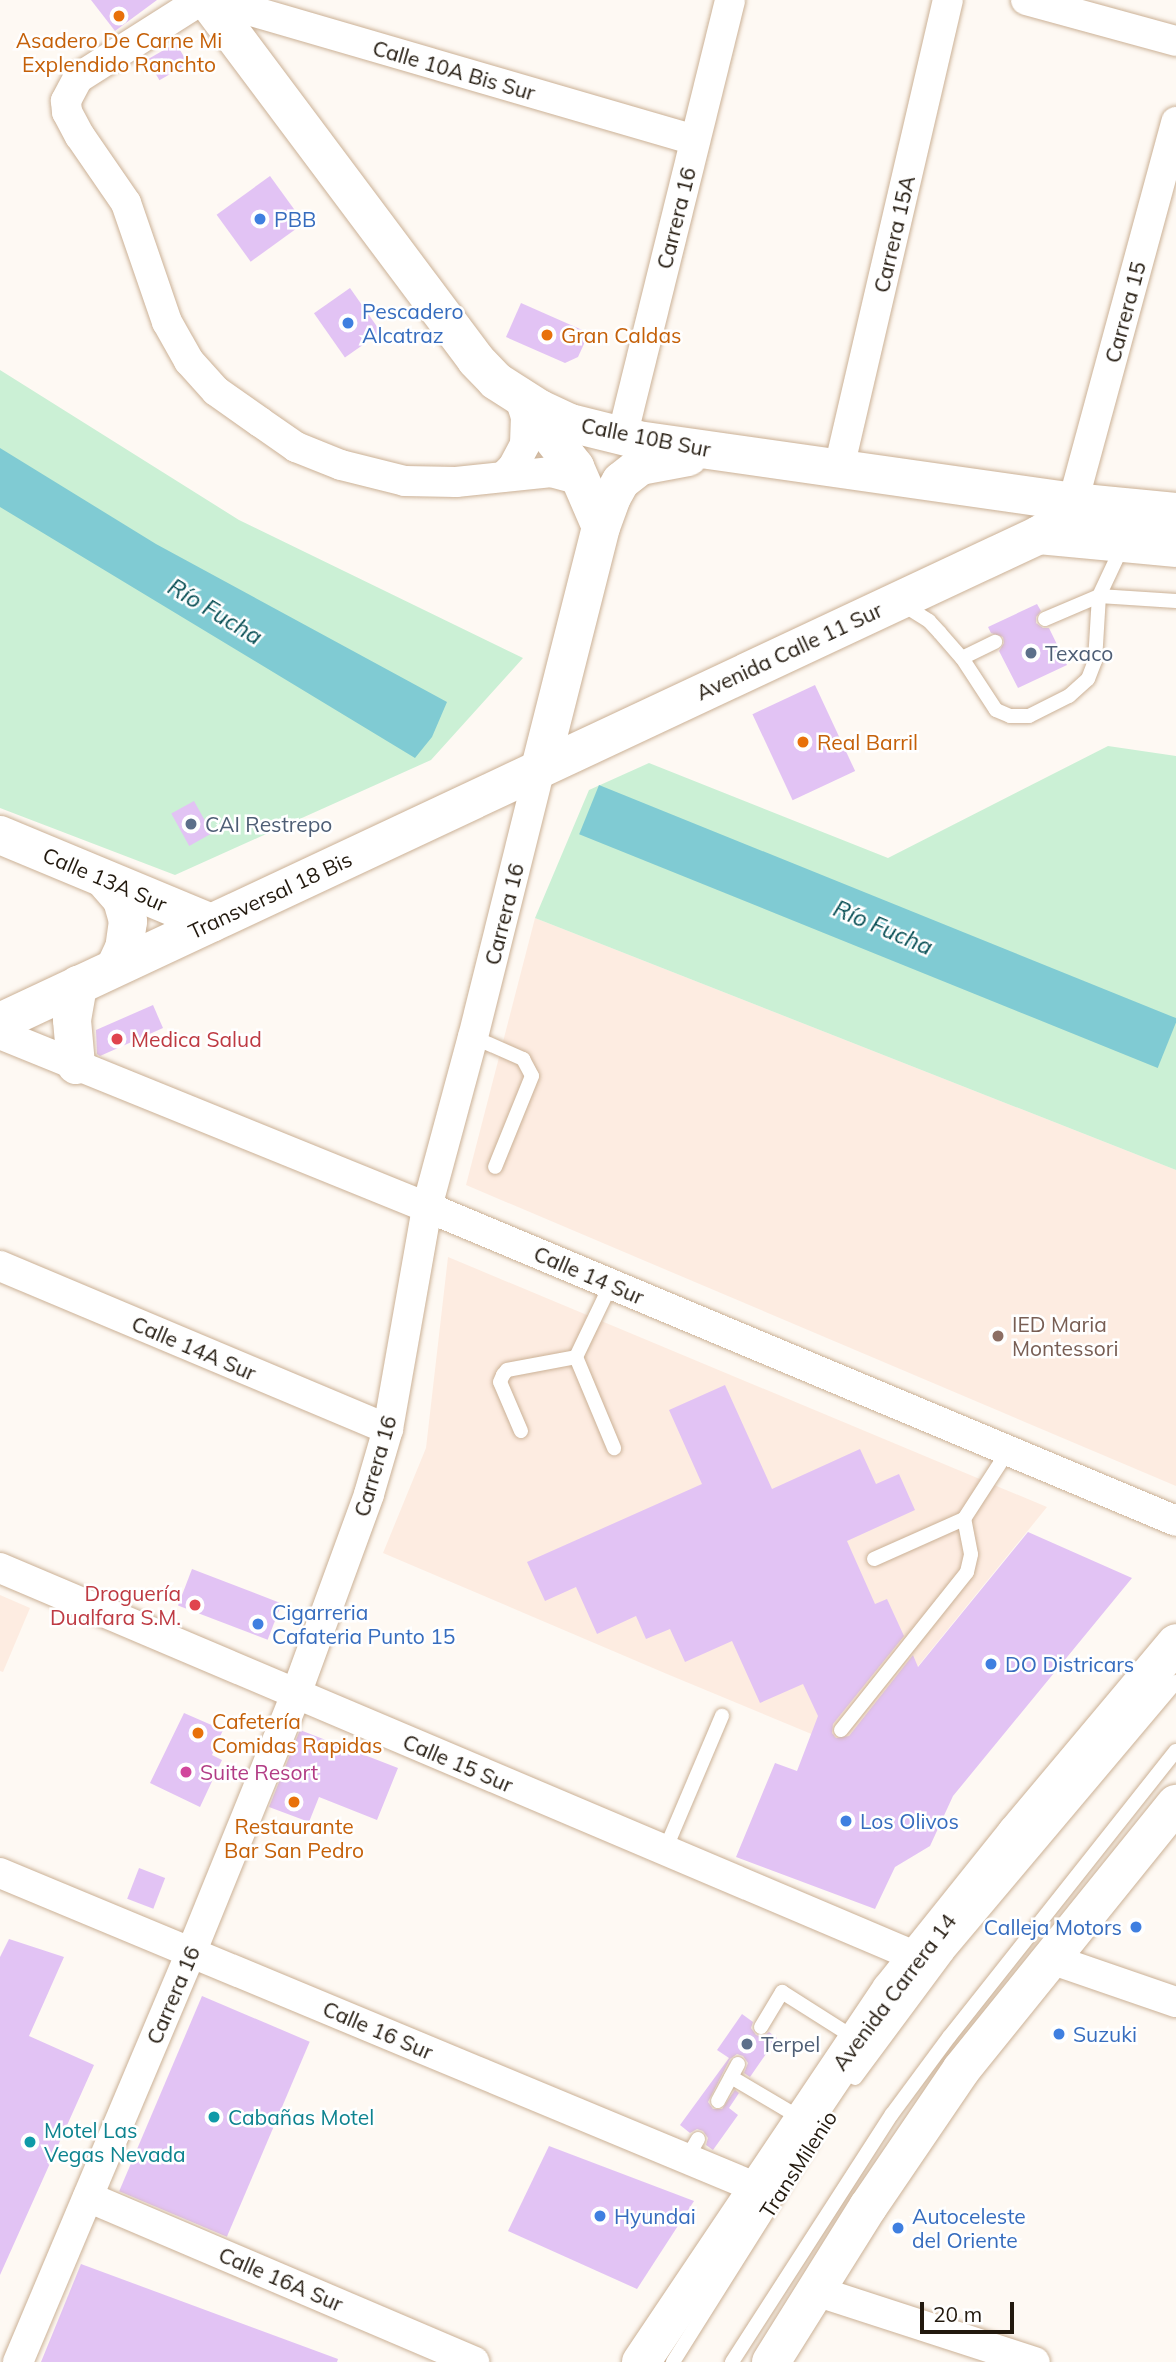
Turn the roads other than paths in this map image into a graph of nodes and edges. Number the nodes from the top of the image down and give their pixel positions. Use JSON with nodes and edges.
{"nodes":[{"id":1,"x":201,"y":0,"type":"edge"},
{"id":2,"x":207,"y":0,"type":"edge"},
{"id":3,"x":214,"y":0,"type":"edge"},
{"id":4,"x":730,"y":0,"type":"edge"},
{"id":5,"x":948,"y":0,"type":"edge"},
{"id":6,"x":1026,"y":0,"type":"edge"},
{"id":7,"x":1176,"y":41,"type":"edge"},
{"id":8,"x":1176,"y":122,"type":"edge"},
{"id":9,"x":695,"y":141,"type":"junction"},
{"id":10,"x":515,"y":396,"type":"junction"},
{"id":11,"x":622,"y":437,"type":"junction"},
{"id":12,"x":735,"y":453,"type":"junction"},
{"id":13,"x":839,"y":468,"type":"junction"},
{"id":14,"x":503,"y":477,"type":"junction"},
{"id":15,"x":586,"y":487,"type":"junction"},
{"id":16,"x":1073,"y":502,"type":"junction"},
{"id":17,"x":1176,"y":512,"type":"edge"},
{"id":18,"x":601,"y":527,"type":"junction"},
{"id":19,"x":1039,"y":535,"type":"junction"},
{"id":20,"x":1124,"y":543,"type":"junction"},
{"id":21,"x":1176,"y":548,"type":"edge"},
{"id":22,"x":1099,"y":596,"type":"junction"},
{"id":23,"x":898,"y":601,"type":"junction"},
{"id":24,"x":1176,"y":601,"type":"edge"},
{"id":25,"x":1045,"y":619,"type":"dead end"},
{"id":26,"x":995,"y":642,"type":"dead end"},
{"id":27,"x":962,"y":658,"type":"junction"},
{"id":28,"x":540,"y":768,"type":"junction"},
{"id":29,"x":0,"y":835,"type":"edge"},
{"id":30,"x":104,"y":879,"type":"junction"},
{"id":31,"x":211,"y":923,"type":"junction"},
{"id":32,"x":116,"y":967,"type":"junction"},
{"id":33,"x":78,"y":985,"type":"junction"},
{"id":34,"x":0,"y":1022,"type":"edge"},
{"id":35,"x":0,"y":1034,"type":"edge"},
{"id":36,"x":473,"y":1037,"type":"junction"},
{"id":37,"x":76,"y":1065,"type":"junction"},
{"id":38,"x":495,"y":1167,"type":"dead end"},
{"id":39,"x":427,"y":1206,"type":"junction"},
{"id":40,"x":0,"y":1266,"type":"edge"},
{"id":41,"x":611,"y":1284,"type":"junction"},
{"id":42,"x":576,"y":1357,"type":"junction"},
{"id":43,"x":388,"y":1429,"type":"junction"},
{"id":44,"x":521,"y":1431,"type":"dead end"},
{"id":45,"x":614,"y":1448,"type":"dead end"},
{"id":46,"x":1008,"y":1451,"type":"junction"},
{"id":47,"x":964,"y":1519,"type":"junction"},
{"id":48,"x":1176,"y":1521,"type":"edge"},
{"id":49,"x":874,"y":1559,"type":"dead end"},
{"id":50,"x":0,"y":1568,"type":"edge"},
{"id":51,"x":1176,"y":1643,"type":"edge"},
{"id":52,"x":1176,"y":1682,"type":"edge"},
{"id":53,"x":296,"y":1694,"type":"junction"},
{"id":54,"x":722,"y":1716,"type":"dead end"},
{"id":55,"x":841,"y":1730,"type":"dead end"},
{"id":56,"x":1176,"y":1751,"type":"edge"},
{"id":57,"x":1176,"y":1804,"type":"edge"},
{"id":58,"x":665,"y":1850,"type":"junction"},
{"id":59,"x":0,"y":1873,"type":"edge"},
{"id":60,"x":191,"y":1953,"type":"junction"},
{"id":61,"x":917,"y":1957,"type":"junction"},
{"id":62,"x":1048,"y":1958,"type":"junction"},
{"id":63,"x":1176,"y":2002,"type":"edge"},
{"id":64,"x":761,"y":2027,"type":"dead end"},
{"id":65,"x":856,"y":2039,"type":"junction"},
{"id":66,"x":846,"y":2091,"type":"dead end"},
{"id":67,"x":718,"y":2101,"type":"dead end"},
{"id":68,"x":813,"y":2121,"type":"junction"},
{"id":69,"x":757,"y":2188,"type":"junction"},
{"id":70,"x":88,"y":2197,"type":"junction"},
{"id":71,"x":816,"y":2291,"type":"junction"},
{"id":72,"x":18,"y":2362,"type":"edge"},
{"id":73,"x":474,"y":2362,"type":"edge"},
{"id":74,"x":641,"y":2362,"type":"edge"},
{"id":75,"x":673,"y":2362,"type":"edge"},
{"id":76,"x":732,"y":2362,"type":"edge"},
{"id":77,"x":771,"y":2362,"type":"edge"},
{"id":78,"x":1035,"y":2362,"type":"edge"}],
"edges":[{"from":1,"to":14,"type":"street"},
{"from":2,"to":10,"type":"main road","name":"Calle 10B Sur"},
{"from":3,"to":9,"type":"street","name":"Calle 10A Bis Sur"},
{"from":4,"to":9,"type":"street","name":"Carrera 16"},
{"from":5,"to":13,"type":"street","name":"Carrera 15A"},
{"from":6,"to":7,"type":"street"},
{"from":8,"to":16,"type":"street","name":"Carrera 15"},
{"from":9,"to":11,"type":"street","name":"Carrera 16"},
{"from":10,"to":11,"type":"main road","name":"Calle 10B Sur"},
{"from":10,"to":14,"type":"street"},
{"from":10,"to":15,"type":"main road"},
{"from":11,"to":12,"type":"main road","name":"Calle 10B Sur"},
{"from":12,"to":13,"type":"main road","name":"Calle 10B Sur"},
{"from":12,"to":18,"type":"main road","name":"Carrera 16"},
{"from":13,"to":16,"type":"main road","name":"Calle 10B Sur"},
{"from":14,"to":15,"type":"street"},
{"from":15,"to":18,"type":"main road"},
{"from":16,"to":17,"type":"main road"},
{"from":16,"to":19,"type":"main road","name":"Avenida Calle 11 Sur"},
{"from":18,"to":28,"type":"main road","name":"Carrera 16"},
{"from":19,"to":20,"type":"main road"},
{"from":19,"to":23,"type":"main road","name":"Avenida Calle 11 Sur"},
{"from":20,"to":21,"type":"main road"},
{"from":20,"to":22,"type":"lane"},
{"from":22,"to":24,"type":"lane"},
{"from":22,"to":25,"type":"lane"},
{"from":22,"to":27,"type":"lane"},
{"from":23,"to":27,"type":"lane"},
{"from":23,"to":28,"type":"main road","name":"Avenida Calle 11 Sur"},
{"from":26,"to":27,"type":"lane"},
{"from":28,"to":31,"type":"main road","name":"Transversal 18 Bis"},
{"from":28,"to":36,"type":"street","name":"Carrera 16"},
{"from":29,"to":30,"type":"main road","name":"Calle 13A Sur"},
{"from":30,"to":31,"type":"main road","name":"Calle 13A Sur"},
{"from":30,"to":32,"type":"main road"},
{"from":31,"to":32,"type":"main road","name":"Transversal 18 Bis"},
{"from":32,"to":33,"type":"main road","name":"Transversal 18 Bis"},
{"from":33,"to":34,"type":"main road","name":"Transversal 18 Bis"},
{"from":33,"to":37,"type":"main road"},
{"from":35,"to":37,"type":"street","name":"Calle 14 Sur"},
{"from":36,"to":38,"type":"lane"},
{"from":36,"to":39,"type":"street","name":"Carrera 16"},
{"from":37,"to":39,"type":"street","name":"Calle 14 Sur"},
{"from":39,"to":41,"type":"street","name":"Calle 14 Sur"},
{"from":39,"to":43,"type":"street","name":"Carrera 16"},
{"from":40,"to":43,"type":"street","name":"Calle 14A Sur"},
{"from":41,"to":42,"type":"lane"},
{"from":41,"to":46,"type":"street","name":"Calle 14 Sur"},
{"from":42,"to":44,"type":"lane"},
{"from":42,"to":45,"type":"lane"},
{"from":43,"to":53,"type":"street","name":"Carrera 16"},
{"from":46,"to":47,"type":"lane"},
{"from":46,"to":48,"type":"street","name":"Calle 14 Sur"},
{"from":47,"to":49,"type":"lane"},
{"from":47,"to":55,"type":"lane"},
{"from":50,"to":53,"type":"street","name":"Calle 15 Sur"},
{"from":51,"to":61,"type":"main road","name":"Avenida Carrera 14"},
{"from":52,"to":66,"type":"lane","name":"TransMilenio"},
{"from":53,"to":58,"type":"street","name":"Calle 15 Sur"},
{"from":53,"to":60,"type":"street","name":"Carrera 16"},
{"from":54,"to":58,"type":"lane"},
{"from":56,"to":76,"type":"lane"},
{"from":57,"to":62,"type":"main road"},
{"from":58,"to":61,"type":"street","name":"Calle 15 Sur"},
{"from":59,"to":60,"type":"street","name":"Calle 16 Sur"},
{"from":60,"to":69,"type":"street","name":"Calle 16 Sur"},
{"from":60,"to":70,"type":"street","name":"Carrera 16"},
{"from":61,"to":65,"type":"main road","name":"Avenida Carrera 14"},
{"from":62,"to":63,"type":"street"},
{"from":62,"to":71,"type":"main road"},
{"from":64,"to":65,"type":"lane"},
{"from":65,"to":68,"type":"main road","name":"Avenida Carrera 14"},
{"from":67,"to":68,"type":"lane"},
{"from":68,"to":69,"type":"main road","name":"Avenida Carrera 14"},
{"from":68,"to":75,"type":"lane","name":"TransMilenio"},
{"from":69,"to":74,"type":"main road","name":"Avenida Carrera 14"},
{"from":70,"to":72,"type":"street","name":"Carrera 16"},
{"from":70,"to":73,"type":"street","name":"Calle 16A Sur"},
{"from":71,"to":77,"type":"main road"},
{"from":71,"to":78,"type":"street"}]}
